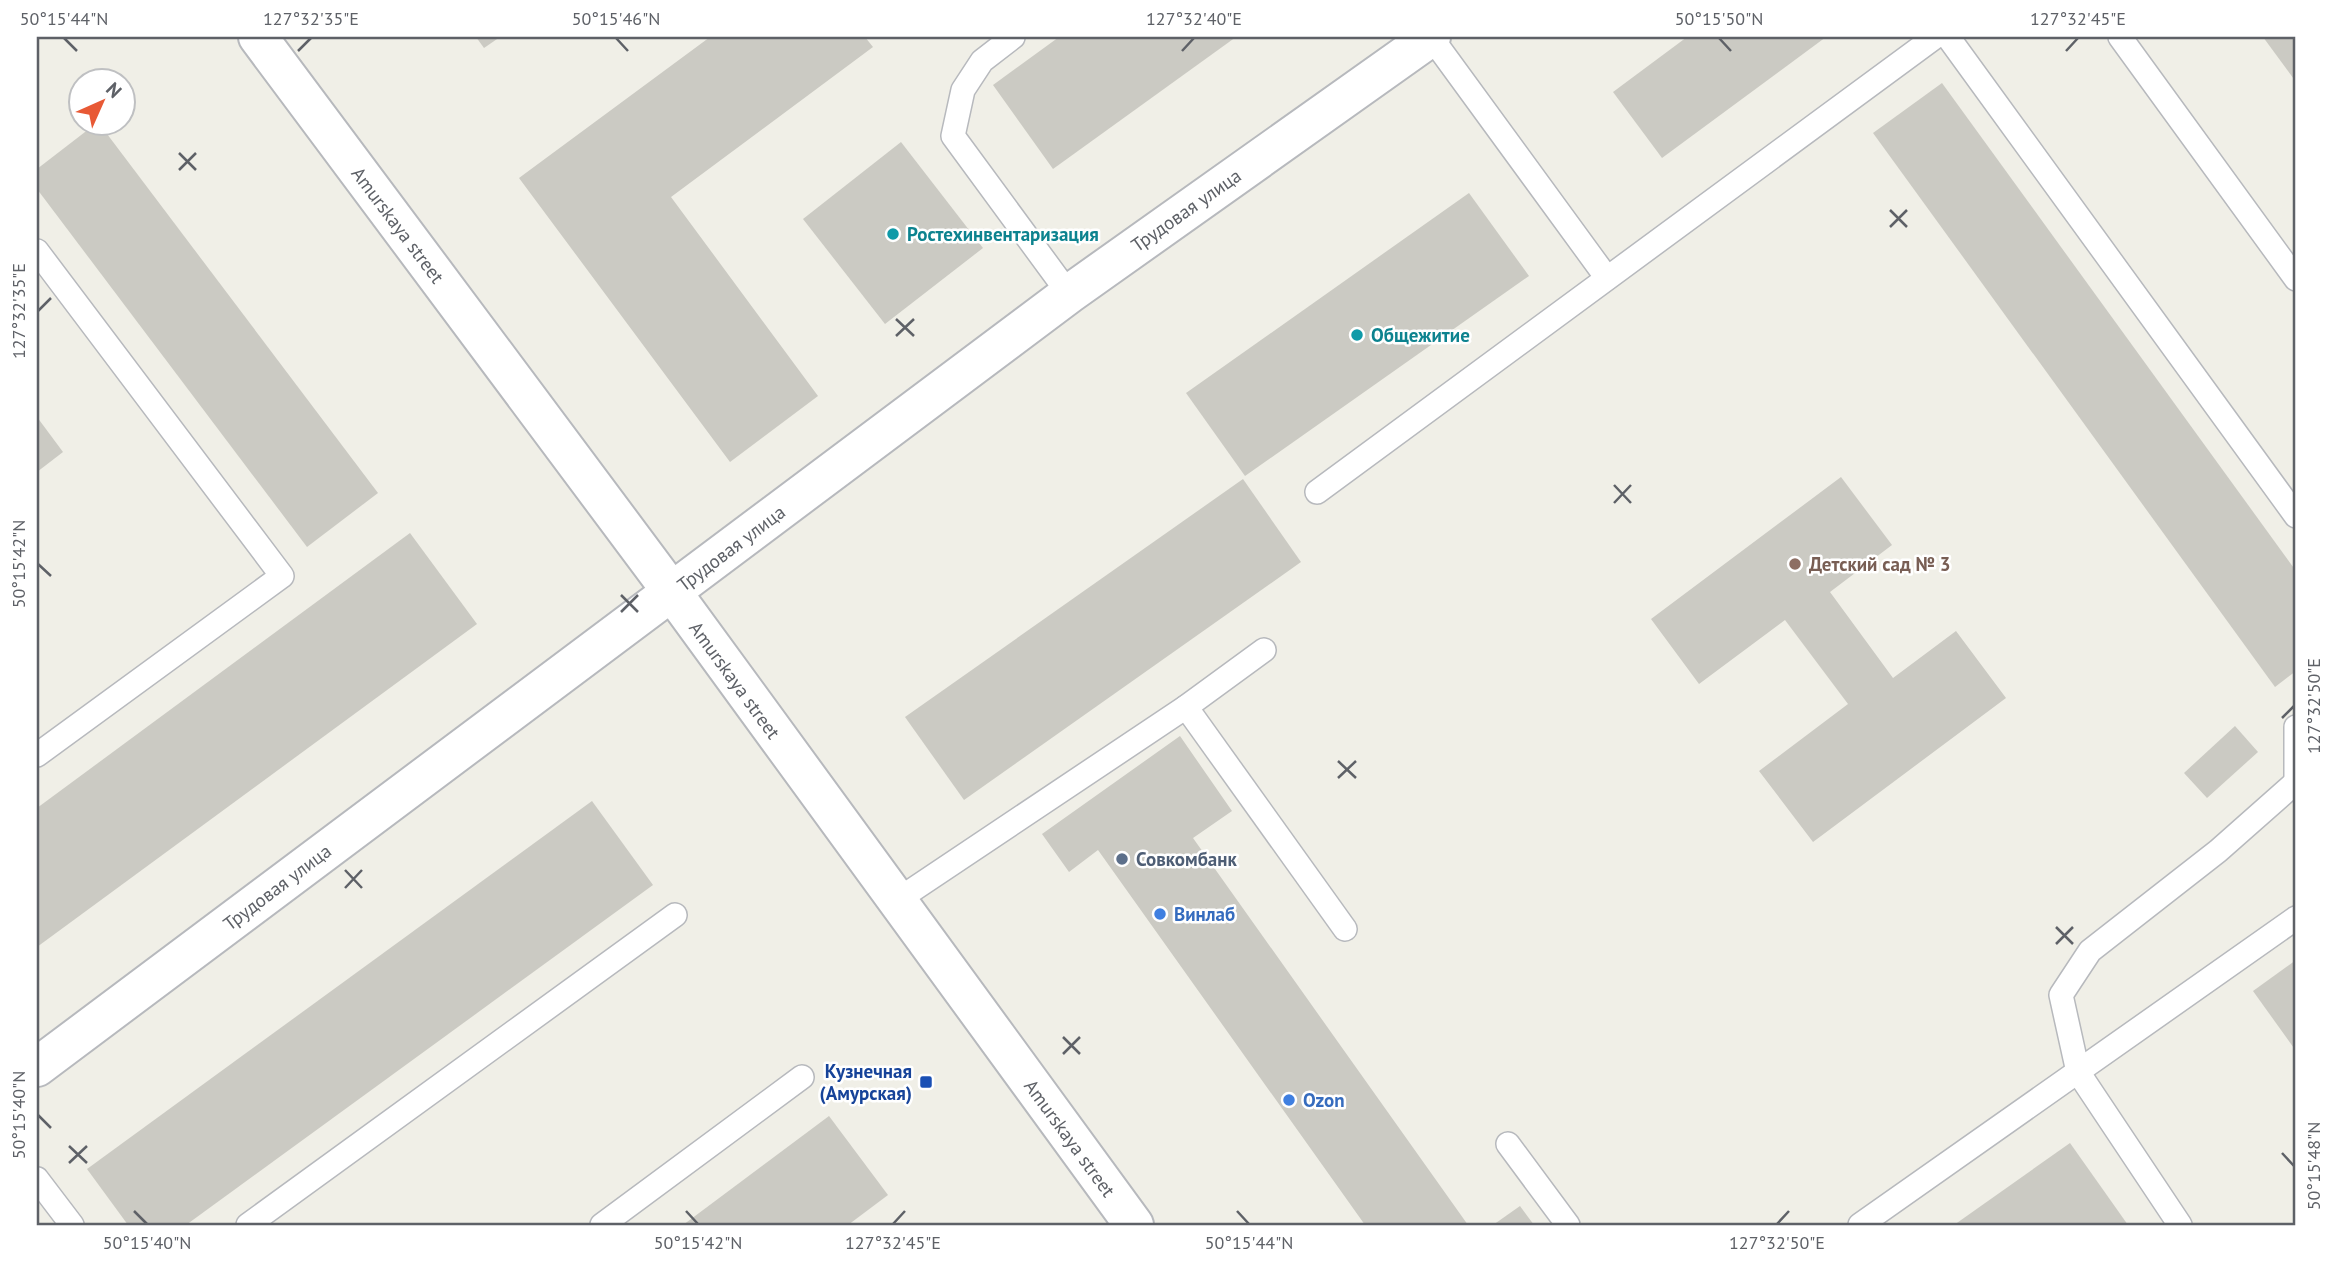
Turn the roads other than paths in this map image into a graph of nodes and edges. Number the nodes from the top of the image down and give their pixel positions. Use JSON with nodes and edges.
{"nodes":[{"id":1,"x":258,"y":37,"type":"edge"},
{"id":2,"x":1013,"y":37,"type":"edge"},
{"id":3,"x":1431,"y":37,"type":"edge"},
{"id":4,"x":1935,"y":37,"type":"edge"},
{"id":5,"x":1948,"y":37,"type":"edge"},
{"id":6,"x":2120,"y":37,"type":"edge"},
{"id":7,"x":37,"y":251,"type":"edge"},
{"id":8,"x":1607,"y":278,"type":"junction"},
{"id":9,"x":2296,"y":279,"type":"edge"},
{"id":10,"x":1069,"y":294,"type":"junction"},
{"id":11,"x":1317,"y":492,"type":"dead end"},
{"id":12,"x":2296,"y":516,"type":"edge"},
{"id":13,"x":671,"y":592,"type":"junction"},
{"id":14,"x":1264,"y":650,"type":"dead end"},
{"id":15,"x":1186,"y":707,"type":"junction"},
{"id":16,"x":2296,"y":727,"type":"edge"},
{"id":17,"x":37,"y":755,"type":"edge"},
{"id":18,"x":2296,"y":781,"type":"edge"},
{"id":19,"x":896,"y":901,"type":"junction"},
{"id":20,"x":675,"y":915,"type":"dead end"},
{"id":21,"x":2296,"y":918,"type":"edge"},
{"id":22,"x":1345,"y":929,"type":"dead end"},
{"id":23,"x":37,"y":1067,"type":"edge"},
{"id":24,"x":2078,"y":1072,"type":"junction"},
{"id":25,"x":802,"y":1077,"type":"dead end"},
{"id":26,"x":1508,"y":1144,"type":"dead end"},
{"id":27,"x":37,"y":1179,"type":"edge"},
{"id":28,"x":72,"y":1225,"type":"edge"},
{"id":29,"x":248,"y":1225,"type":"edge"},
{"id":30,"x":602,"y":1225,"type":"edge"},
{"id":31,"x":1134,"y":1225,"type":"edge"},
{"id":32,"x":1568,"y":1225,"type":"edge"},
{"id":33,"x":1860,"y":1225,"type":"edge"},
{"id":34,"x":2179,"y":1225,"type":"edge"}],
"edges":[{"from":1,"to":13,"type":"street","name":"Amurskaya street"},
{"from":2,"to":10,"type":"lane"},
{"from":3,"to":8,"type":"lane"},
{"from":3,"to":10,"type":"street","name":"Трудовая улица"},
{"from":4,"to":8,"type":"lane"},
{"from":5,"to":12,"type":"lane"},
{"from":6,"to":9,"type":"lane"},
{"from":7,"to":17,"type":"lane"},
{"from":8,"to":11,"type":"lane"},
{"from":10,"to":13,"type":"street","name":"Трудовая улица"},
{"from":13,"to":19,"type":"street","name":"Amurskaya street"},
{"from":13,"to":23,"type":"street","name":"Трудовая улица"},
{"from":14,"to":15,"type":"lane"},
{"from":15,"to":19,"type":"lane"},
{"from":15,"to":22,"type":"lane"},
{"from":16,"to":18,"type":"lane"},
{"from":18,"to":24,"type":"lane"},
{"from":19,"to":31,"type":"street","name":"Amurskaya street"},
{"from":20,"to":29,"type":"lane"},
{"from":21,"to":24,"type":"lane"},
{"from":24,"to":33,"type":"lane"},
{"from":24,"to":34,"type":"lane"},
{"from":25,"to":30,"type":"lane"},
{"from":26,"to":32,"type":"lane"},
{"from":27,"to":28,"type":"lane"}]}
